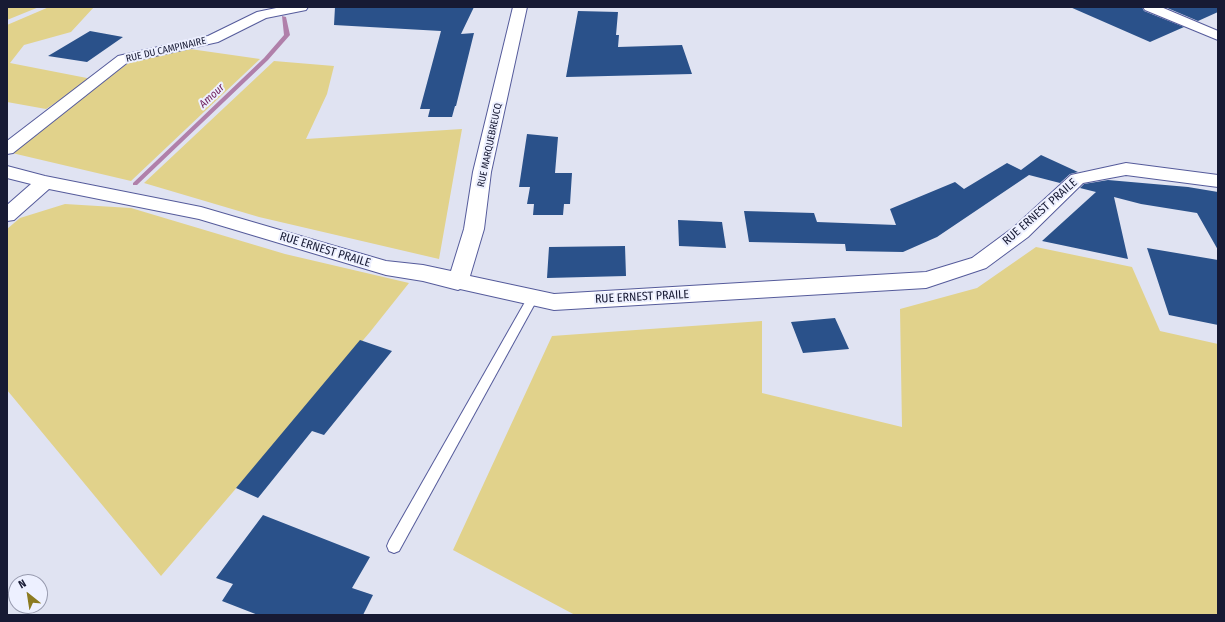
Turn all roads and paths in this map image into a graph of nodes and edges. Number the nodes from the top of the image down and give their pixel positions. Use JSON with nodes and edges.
{"nodes":[{"id":1,"x":301,"y":7,"type":"edge"},
{"id":2,"x":520,"y":7,"type":"edge"},
{"id":3,"x":1150,"y":7,"type":"edge"},
{"id":4,"x":1218,"y":36,"type":"edge"},
{"id":5,"x":7,"y":149,"type":"edge"},
{"id":6,"x":7,"y":172,"type":"edge"},
{"id":7,"x":1218,"y":181,"type":"edge"},
{"id":8,"x":44,"y":182,"type":"junction"},
{"id":9,"x":7,"y":215,"type":"edge"},
{"id":10,"x":458,"y":282,"type":"junction"},
{"id":11,"x":533,"y":298,"type":"junction"},
{"id":12,"x":394,"y":546,"type":"dead end"}],
"edges":[{"from":1,"to":5,"type":"street","name":"RUE DU CAMPINAIRE"},
{"from":2,"to":10,"type":"street","name":"RUE MARQUEBREUCQ"},
{"from":3,"to":4,"type":"street"},
{"from":6,"to":8,"type":"street","name":"RUE ERNEST PRAILE"},
{"from":7,"to":11,"type":"street","name":"RUE ERNEST PRAILE"},
{"from":8,"to":9,"type":"street"},
{"from":8,"to":10,"type":"street","name":"RUE ERNEST PRAILE"},
{"from":10,"to":11,"type":"street","name":"RUE ERNEST PRAILE"},
{"from":11,"to":12,"type":"lane"}]}
